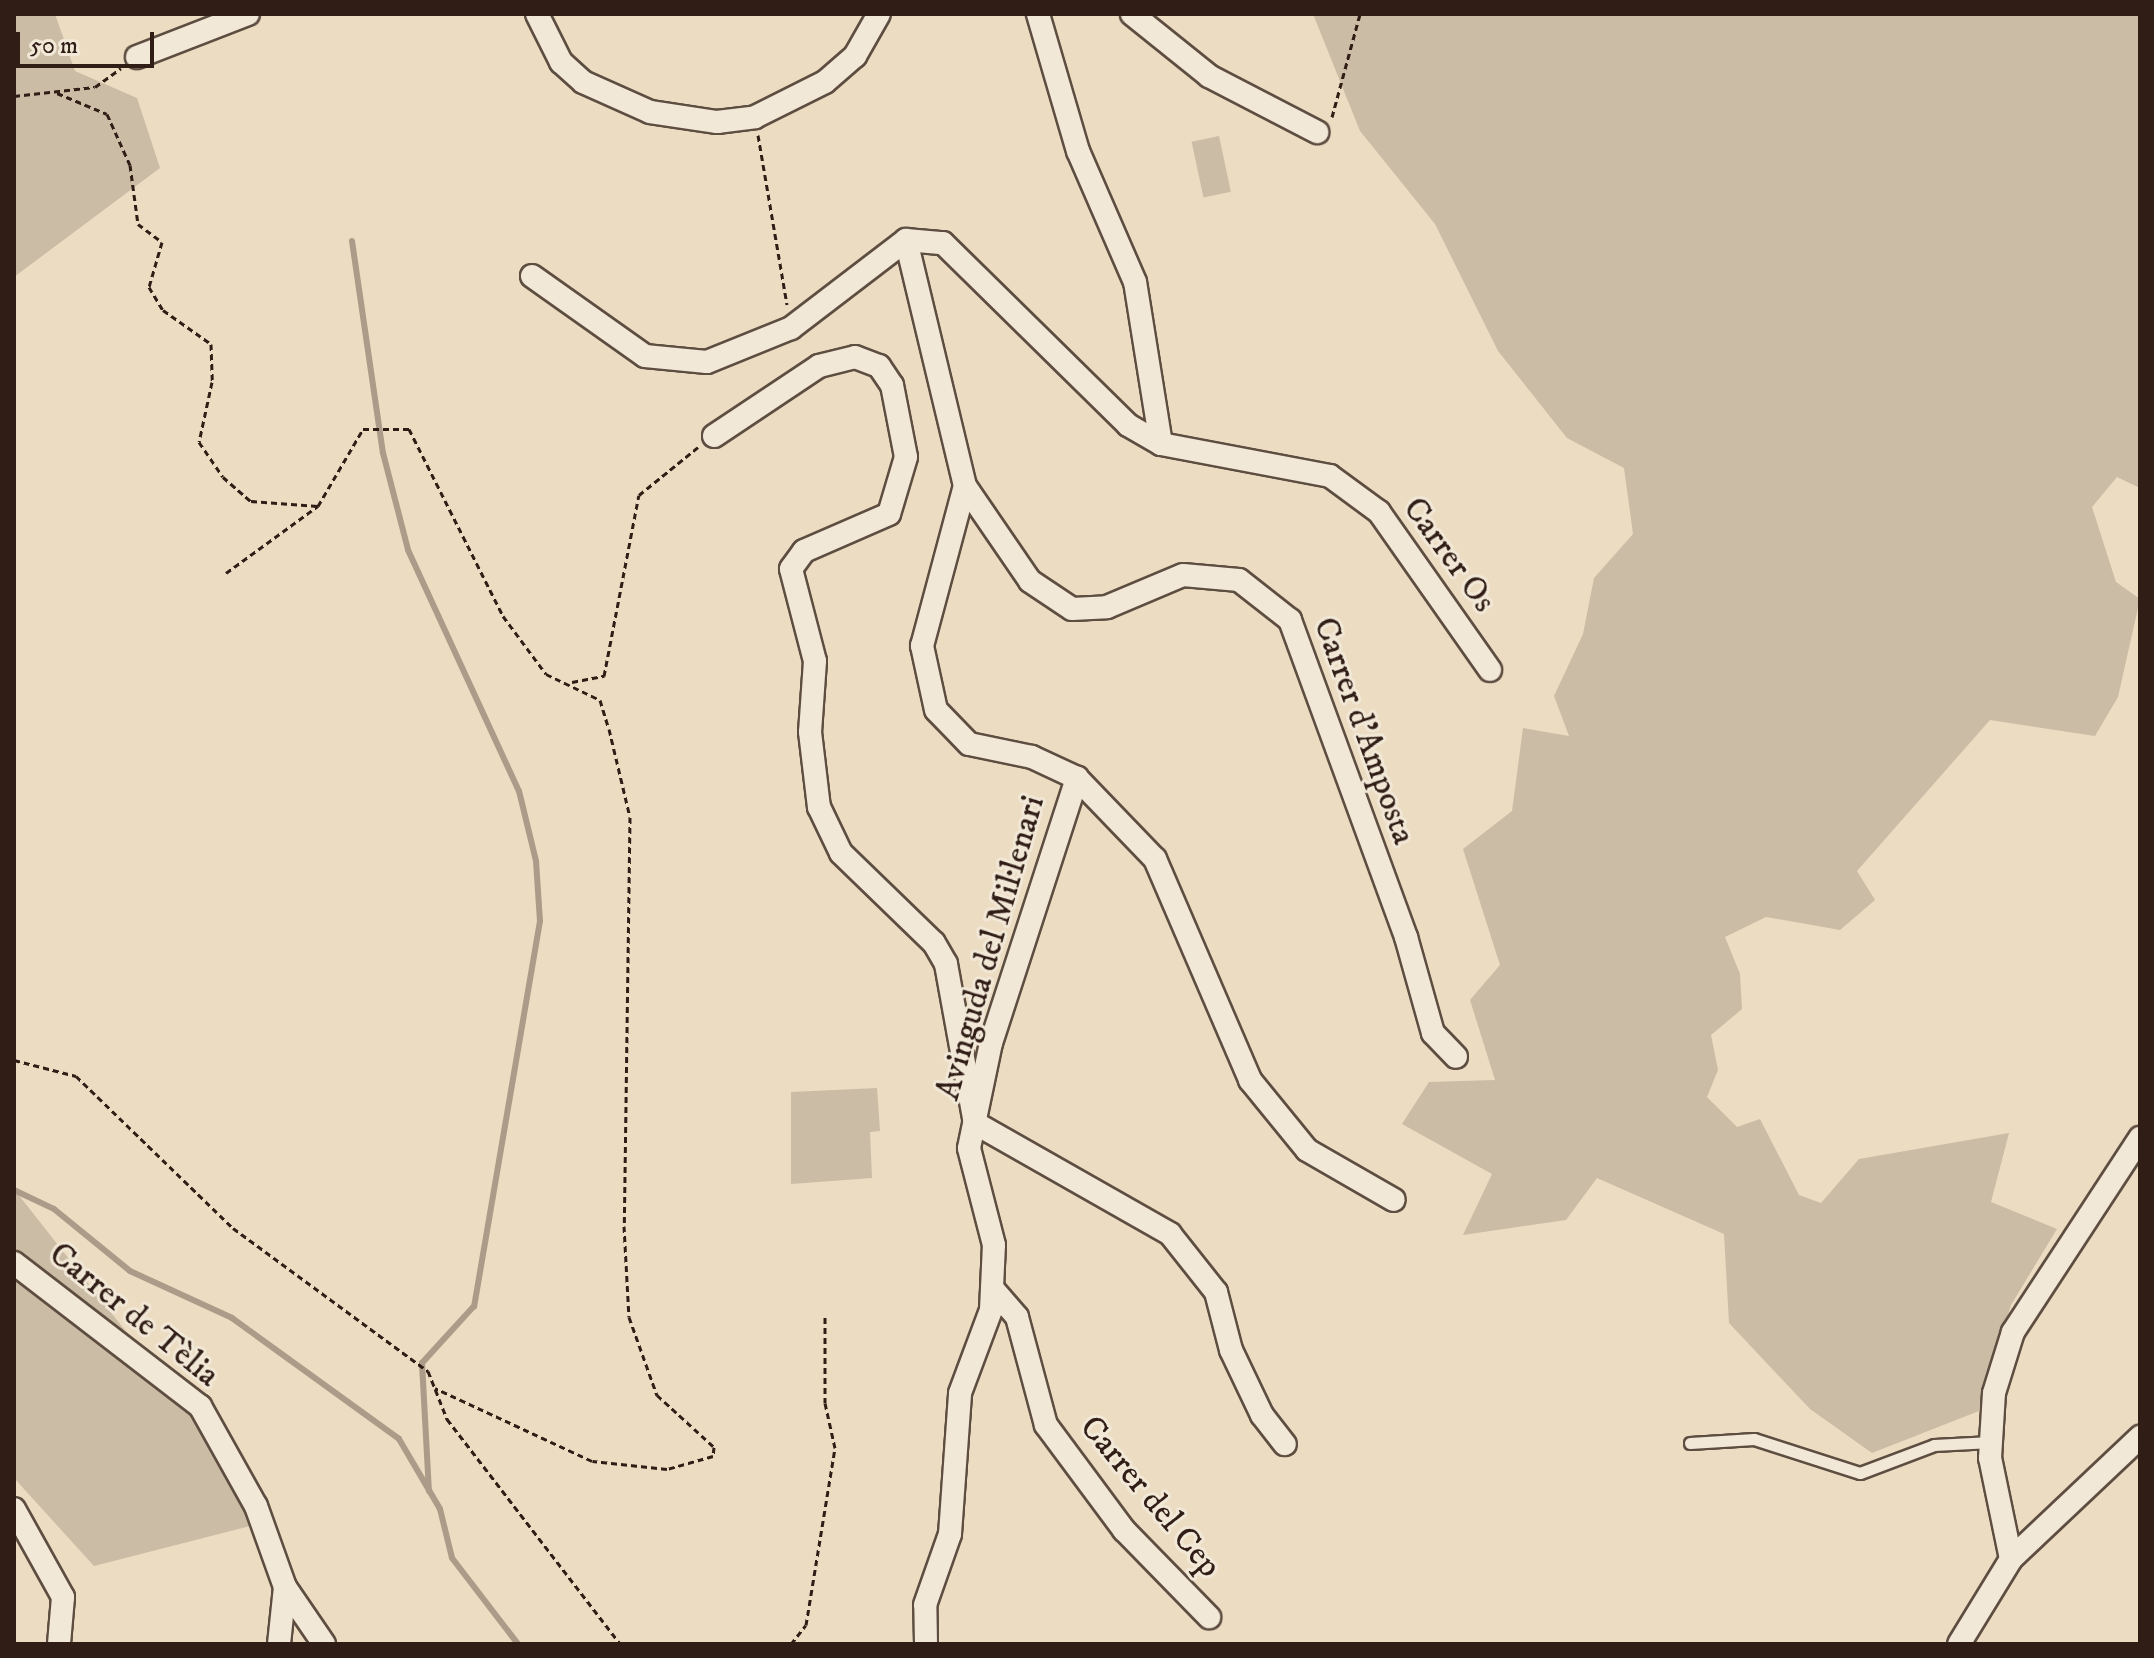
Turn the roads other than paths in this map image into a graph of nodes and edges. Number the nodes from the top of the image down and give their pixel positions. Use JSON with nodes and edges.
{"nodes":[{"id":1,"x":248,"y":14,"type":"edge"},
{"id":2,"x":537,"y":14,"type":"edge"},
{"id":3,"x":879,"y":14,"type":"edge"},
{"id":4,"x":1038,"y":14,"type":"edge"},
{"id":5,"x":1132,"y":14,"type":"edge"},
{"id":6,"x":137,"y":57,"type":"road end"},
{"id":7,"x":1317,"y":132,"type":"road end"},
{"id":8,"x":906,"y":240,"type":"junction"},
{"id":9,"x":532,"y":276,"type":"dead end"},
{"id":10,"x":714,"y":436,"type":"road end"},
{"id":11,"x":1161,"y":444,"type":"junction"},
{"id":12,"x":965,"y":486,"type":"junction"},
{"id":13,"x":1490,"y":670,"type":"dead end"},
{"id":14,"x":1077,"y":778,"type":"junction"},
{"id":15,"x":1456,"y":1057,"type":"dead end"},
{"id":16,"x":975,"y":1123,"type":"junction"},
{"id":17,"x":2140,"y":1138,"type":"edge"},
{"id":18,"x":1394,"y":1200,"type":"dead end"},
{"id":19,"x":14,"y":1263,"type":"edge"},
{"id":20,"x":992,"y":1288,"type":"junction"},
{"id":21,"x":2140,"y":1437,"type":"edge"},
{"id":22,"x":1991,"y":1442,"type":"junction"},
{"id":23,"x":1690,"y":1443,"type":"dead end"},
{"id":24,"x":1285,"y":1444,"type":"dead end"},
{"id":25,"x":14,"y":1509,"type":"edge"},
{"id":26,"x":2011,"y":1559,"type":"junction"},
{"id":27,"x":285,"y":1587,"type":"junction"},
{"id":28,"x":1209,"y":1617,"type":"dead end"},
{"id":29,"x":59,"y":1644,"type":"edge"},
{"id":30,"x":279,"y":1644,"type":"edge"},
{"id":31,"x":324,"y":1644,"type":"edge"},
{"id":32,"x":926,"y":1644,"type":"edge"},
{"id":33,"x":1959,"y":1644,"type":"edge"}],
"edges":[{"from":1,"to":6,"type":"street"},
{"from":2,"to":3,"type":"street"},
{"from":4,"to":11,"type":"street"},
{"from":5,"to":7,"type":"street"},
{"from":8,"to":9,"type":"street"},
{"from":8,"to":11,"type":"street"},
{"from":8,"to":12,"type":"street","name":"Avinguda del Mil·lenari"},
{"from":10,"to":16,"type":"street"},
{"from":11,"to":13,"type":"street","name":"Carrer Os"},
{"from":12,"to":14,"type":"street","name":"Avinguda del Mil·lenari"},
{"from":12,"to":15,"type":"street","name":"Carrer d'Amposta"},
{"from":14,"to":16,"type":"street","name":"Avinguda del Mil·lenari"},
{"from":14,"to":18,"type":"street"},
{"from":16,"to":20,"type":"street","name":"Avinguda del Mil·lenari"},
{"from":16,"to":24,"type":"street"},
{"from":17,"to":22,"type":"street"},
{"from":19,"to":27,"type":"street","name":"Carrer de Tèlia"},
{"from":20,"to":28,"type":"street","name":"Carrer del Cep"},
{"from":20,"to":32,"type":"street","name":"Avinguda del Mil·lenari"},
{"from":21,"to":26,"type":"street"},
{"from":22,"to":23,"type":"lane"},
{"from":22,"to":26,"type":"street"},
{"from":25,"to":29,"type":"street"},
{"from":26,"to":33,"type":"street"},
{"from":27,"to":30,"type":"street","name":"Carrer de Tèlia"},
{"from":27,"to":31,"type":"street"}]}
